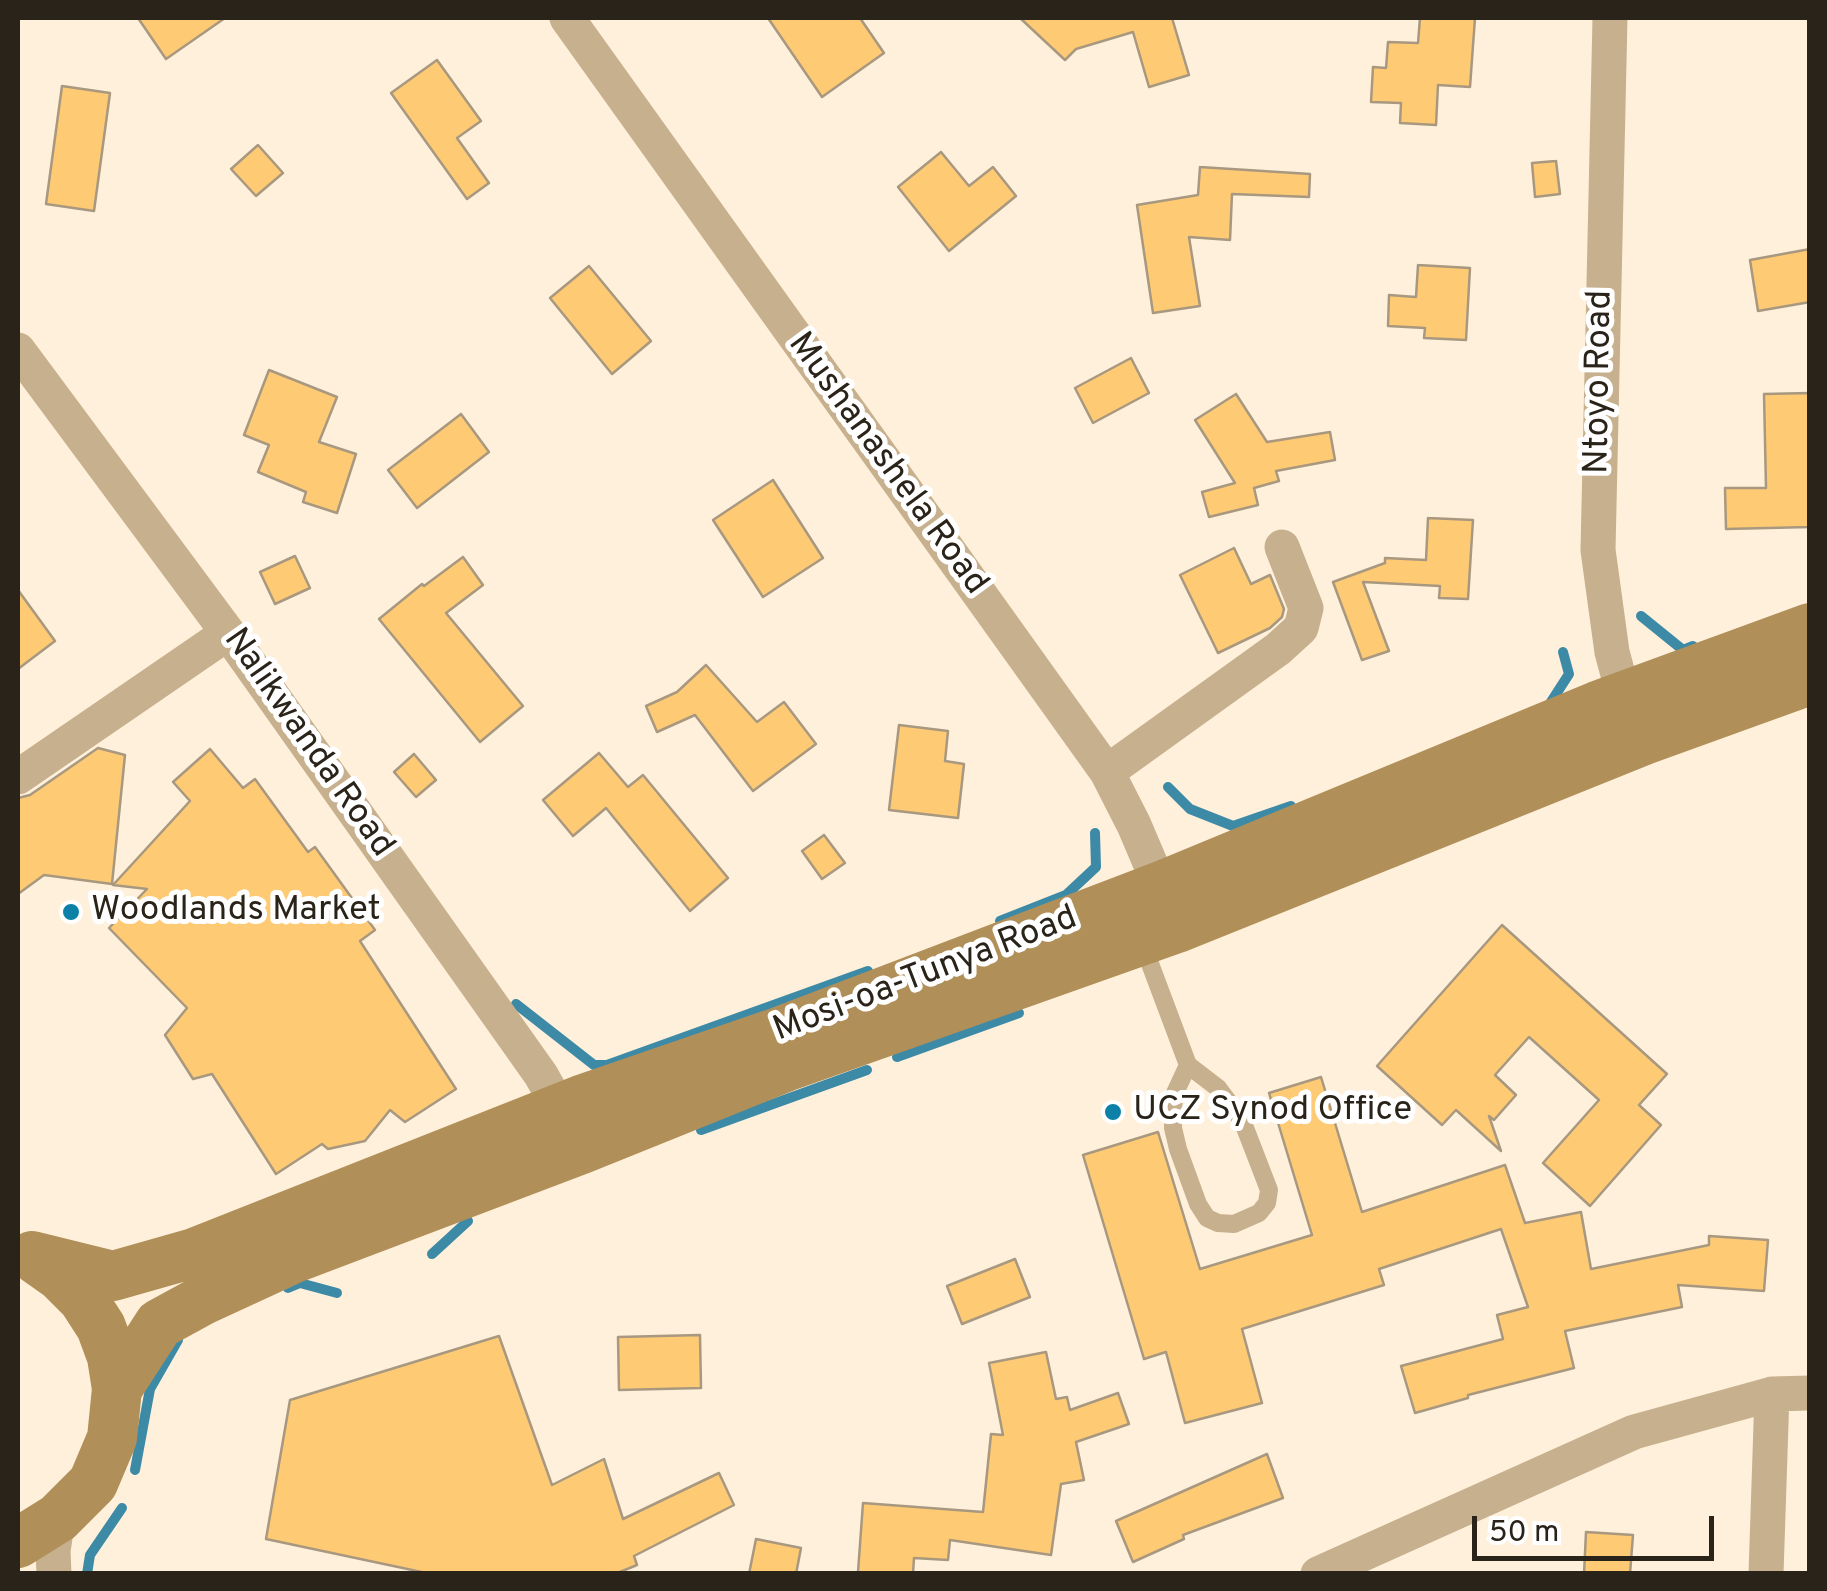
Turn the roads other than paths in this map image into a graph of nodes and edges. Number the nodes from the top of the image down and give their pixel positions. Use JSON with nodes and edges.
{"nodes":[{"id":1,"x":567,"y":18,"type":"edge"},
{"id":2,"x":1610,"y":18,"type":"edge"},
{"id":3,"x":18,"y":350,"type":"edge"},
{"id":4,"x":1282,"y":547,"type":"dead end"},
{"id":5,"x":1810,"y":628,"type":"edge"},
{"id":6,"x":228,"y":633,"type":"junction"},
{"id":7,"x":1810,"y":680,"type":"edge"},
{"id":8,"x":1634,"y":718,"type":"junction"},
{"id":9,"x":1106,"y":772,"type":"junction"},
{"id":10,"x":18,"y":777,"type":"edge"},
{"id":11,"x":1160,"y":918,"type":"junction"},
{"id":12,"x":1188,"y":1065,"type":"junction"},
{"id":13,"x":571,"y":1129,"type":"junction"},
{"id":14,"x":25,"y":1254,"type":"edge"},
{"id":15,"x":117,"y":1389,"type":"junction"},
{"id":16,"x":1772,"y":1394,"type":"junction"},
{"id":17,"x":1810,"y":1394,"type":"edge"},
{"id":18,"x":38,"y":1530,"type":"edge"},
{"id":19,"x":54,"y":1574,"type":"edge"},
{"id":20,"x":1318,"y":1574,"type":"edge"},
{"id":21,"x":1766,"y":1574,"type":"edge"}],
"edges":[{"from":1,"to":9,"type":"street","name":"Mushanashela Road"},
{"from":2,"to":8,"type":"street","name":"Ntoyo Road"},
{"from":3,"to":6,"type":"street","name":"Nalikwanda Road"},
{"from":4,"to":9,"type":"street"},
{"from":5,"to":8,"type":"main road","name":"Mosi-oa-Tunya Road"},
{"from":6,"to":10,"type":"street"},
{"from":6,"to":13,"type":"street","name":"Nalikwanda Road"},
{"from":7,"to":8,"type":"main road","name":"Mosi-oa-Tunya Road"},
{"from":8,"to":11,"type":"main road","name":"Mosi-oa-Tunya Road"},
{"from":9,"to":11,"type":"street","name":"Mushanashela Road"},
{"from":11,"to":12,"type":"lane"},
{"from":11,"to":13,"type":"main road","name":"Mosi-oa-Tunya Road"},
{"from":12,"to":12,"type":"lane"},
{"from":13,"to":14,"type":"main road","name":"Mosi-oa-Tunya Road"},
{"from":13,"to":15,"type":"main road","name":"Mosi-oa-Tunya Road"},
{"from":14,"to":15,"type":"main road"},
{"from":15,"to":18,"type":"main road"},
{"from":16,"to":17,"type":"street"},
{"from":16,"to":20,"type":"street"},
{"from":16,"to":21,"type":"street"},
{"from":18,"to":19,"type":"street"}]}
